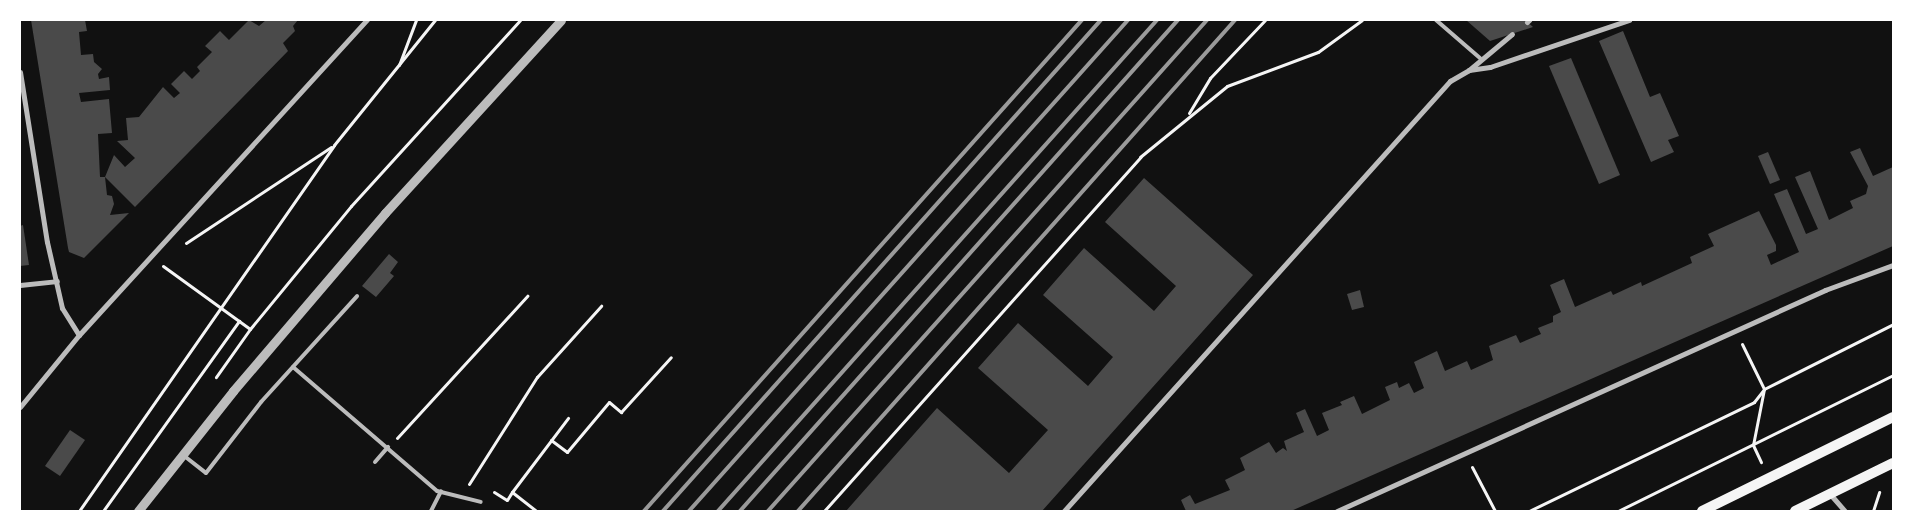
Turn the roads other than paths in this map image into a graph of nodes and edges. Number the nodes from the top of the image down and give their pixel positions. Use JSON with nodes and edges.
{"nodes":[{"id":1,"x":367,"y":20,"type":"edge"},
{"id":2,"x":561,"y":20,"type":"edge"},
{"id":3,"x":1436,"y":20,"type":"edge"},
{"id":4,"x":1629,"y":20,"type":"edge"},
{"id":5,"x":1512,"y":34,"type":"dead end"},
{"id":6,"x":1480,"y":58,"type":"junction"},
{"id":7,"x":1469,"y":70,"type":"junction"},
{"id":8,"x":20,"y":72,"type":"edge"},
{"id":9,"x":1893,"y":265,"type":"edge"},
{"id":10,"x":58,"y":281,"type":"junction"},
{"id":11,"x":20,"y":286,"type":"edge"},
{"id":12,"x":357,"y":296,"type":"dead end"},
{"id":13,"x":79,"y":335,"type":"junction"},
{"id":14,"x":293,"y":367,"type":"junction"},
{"id":15,"x":20,"y":407,"type":"edge"},
{"id":16,"x":1893,"y":417,"type":"edge"},
{"id":17,"x":388,"y":447,"type":"junction"},
{"id":18,"x":183,"y":455,"type":"junction"},
{"id":19,"x":375,"y":462,"type":"dead end"},
{"id":20,"x":1893,"y":463,"type":"edge"},
{"id":21,"x":441,"y":491,"type":"junction"},
{"id":22,"x":1830,"y":494,"type":"junction"},
{"id":23,"x":481,"y":502,"type":"road end"},
{"id":24,"x":138,"y":511,"type":"edge"},
{"id":25,"x":431,"y":511,"type":"edge"},
{"id":26,"x":1064,"y":511,"type":"edge"},
{"id":27,"x":1337,"y":511,"type":"edge"},
{"id":28,"x":1702,"y":511,"type":"edge"},
{"id":29,"x":1795,"y":511,"type":"edge"},
{"id":30,"x":1845,"y":511,"type":"edge"}],
"edges":[{"from":1,"to":13,"type":"street"},
{"from":2,"to":18,"type":"street"},
{"from":3,"to":6,"type":"lane"},
{"from":4,"to":7,"type":"street"},
{"from":5,"to":6,"type":"street"},
{"from":6,"to":7,"type":"street"},
{"from":7,"to":26,"type":"street"},
{"from":8,"to":10,"type":"street"},
{"from":9,"to":27,"type":"street"},
{"from":10,"to":11,"type":"street"},
{"from":10,"to":13,"type":"street"},
{"from":12,"to":14,"type":"lane"},
{"from":13,"to":15,"type":"street"},
{"from":14,"to":17,"type":"lane"},
{"from":14,"to":18,"type":"lane"},
{"from":16,"to":28,"type":"main road"},
{"from":17,"to":19,"type":"lane"},
{"from":17,"to":21,"type":"lane"},
{"from":18,"to":24,"type":"street"},
{"from":20,"to":22,"type":"main road"},
{"from":21,"to":23,"type":"lane"},
{"from":21,"to":25,"type":"lane"},
{"from":22,"to":29,"type":"main road"},
{"from":22,"to":30,"type":"street"}]}
